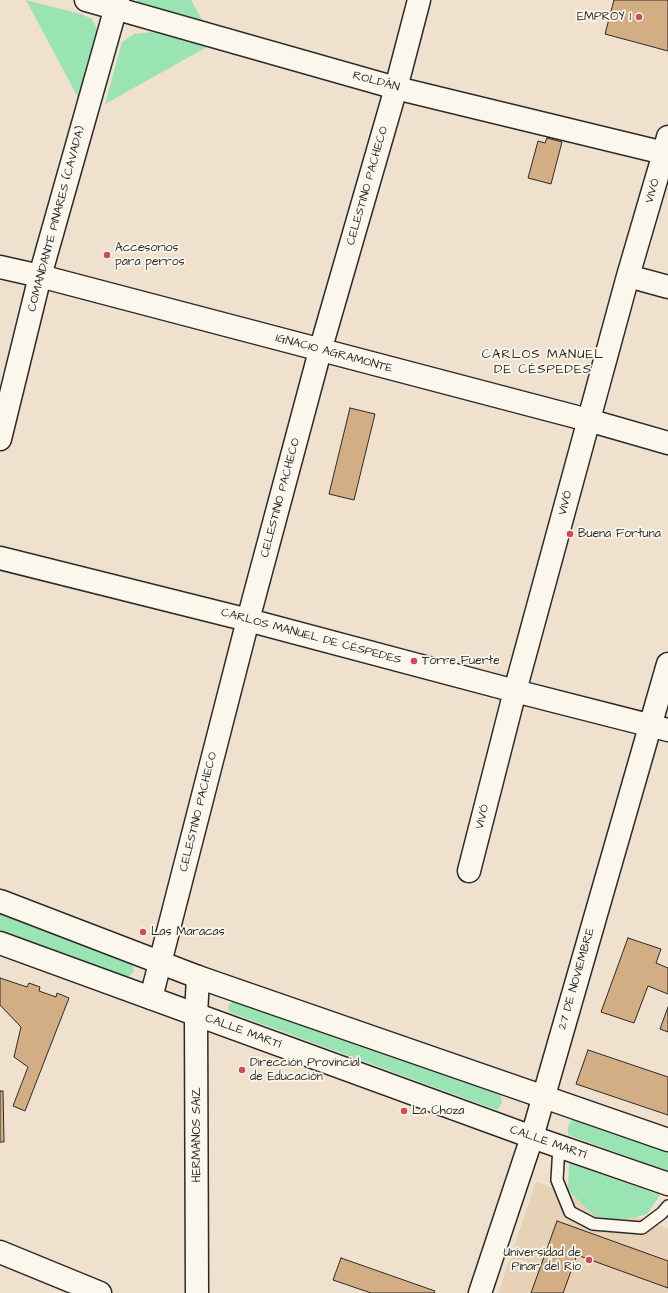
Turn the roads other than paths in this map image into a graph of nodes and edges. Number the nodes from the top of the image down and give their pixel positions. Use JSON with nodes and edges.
{"nodes":[{"id":1,"x":86,"y":0,"type":"edge"},
{"id":2,"x":419,"y":0,"type":"edge"},
{"id":3,"x":117,"y":4,"type":"edge"},
{"id":4,"x":396,"y":88,"type":"junction"},
{"id":5,"x":667,"y":148,"type":"edge"},
{"id":6,"x":0,"y":267,"type":"edge"},
{"id":7,"x":40,"y":276,"type":"junction"},
{"id":8,"x":628,"y":276,"type":"junction"},
{"id":9,"x":668,"y":287,"type":"edge"},
{"id":10,"x":320,"y":351,"type":"junction"},
{"id":11,"x":588,"y":420,"type":"junction"},
{"id":12,"x":0,"y":439,"type":"edge"},
{"id":13,"x":668,"y":443,"type":"edge"},
{"id":14,"x":0,"y":558,"type":"edge"},
{"id":15,"x":248,"y":620,"type":"junction"},
{"id":16,"x":668,"y":664,"type":"edge"},
{"id":17,"x":515,"y":691,"type":"junction"},
{"id":18,"x":660,"y":727,"type":"edge"},
{"id":19,"x":470,"y":871,"type":"dead end"},
{"id":20,"x":0,"y":901,"type":"edge"},
{"id":21,"x":0,"y":942,"type":"edge"},
{"id":22,"x":161,"y":962,"type":"junction"},
{"id":23,"x":198,"y":977,"type":"junction"},
{"id":24,"x":151,"y":998,"type":"junction"},
{"id":25,"x":196,"y":1015,"type":"junction"},
{"id":26,"x":543,"y":1097,"type":"junction"},
{"id":27,"x":532,"y":1138,"type":"junction"},
{"id":28,"x":668,"y":1140,"type":"edge"},
{"id":29,"x":559,"y":1146,"type":"junction"},
{"id":30,"x":668,"y":1184,"type":"edge"},
{"id":31,"x":668,"y":1206,"type":"edge"},
{"id":32,"x":0,"y":1252,"type":"edge"},
{"id":33,"x":100,"y":1293,"type":"edge"},
{"id":34,"x":197,"y":1293,"type":"edge"},
{"id":35,"x":480,"y":1293,"type":"edge"}],
"edges":[{"from":1,"to":3,"type":"street","name":"ROLDÁN"},
{"from":2,"to":4,"type":"street","name":"CELESTINO PACHECO"},
{"from":3,"to":4,"type":"street","name":"ROLDÁN"},
{"from":3,"to":7,"type":"street","name":"COMANDANTE PINARES (CAVADA)"},
{"from":4,"to":5,"type":"street","name":"ROLDÁN"},
{"from":4,"to":10,"type":"street","name":"CELESTINO PACHECO"},
{"from":5,"to":8,"type":"street","name":"VIVÓ"},
{"from":6,"to":7,"type":"street","name":"IGNACIO AGRAMONTE"},
{"from":7,"to":10,"type":"street","name":"IGNACIO AGRAMONTE"},
{"from":7,"to":12,"type":"street","name":"COMANDANTE PINARES (CAVADA)"},
{"from":8,"to":9,"type":"street"},
{"from":8,"to":11,"type":"street","name":"VIVÓ"},
{"from":10,"to":11,"type":"street","name":"IGNACIO AGRAMONTE"},
{"from":10,"to":15,"type":"street","name":"CELESTINO PACHECO"},
{"from":11,"to":13,"type":"street","name":"IGNACIO AGRAMONTE"},
{"from":11,"to":17,"type":"street","name":"VIVÓ"},
{"from":14,"to":15,"type":"street","name":"CARLOS MANUEL DE CÉSPEDES"},
{"from":15,"to":17,"type":"street","name":"CARLOS MANUEL DE CÉSPEDES"},
{"from":15,"to":22,"type":"street","name":"CELESTINO PACHECO"},
{"from":16,"to":18,"type":"street","name":"27 DE NOVIEMBRE"},
{"from":17,"to":18,"type":"street","name":"CARLOS MANUEL DE CÉSPEDES"},
{"from":17,"to":19,"type":"street","name":"VIVÓ"},
{"from":18,"to":26,"type":"street","name":"27 DE NOVIEMBRE"},
{"from":20,"to":22,"type":"street"},
{"from":21,"to":24,"type":"street","name":"CALLE MARTÍ"},
{"from":22,"to":23,"type":"street"},
{"from":22,"to":24,"type":"street","name":"CELESTINO PACHECO"},
{"from":23,"to":25,"type":"street","name":"HERMANOS SAIZ"},
{"from":23,"to":26,"type":"street"},
{"from":24,"to":25,"type":"street","name":"CALLE MARTÍ"},
{"from":25,"to":27,"type":"street","name":"CALLE MARTÍ"},
{"from":25,"to":34,"type":"street","name":"HERMANOS SAIZ"},
{"from":26,"to":27,"type":"street","name":"27 DE NOVIEMBRE"},
{"from":26,"to":28,"type":"street"},
{"from":27,"to":29,"type":"street","name":"CALLE MARTÍ"},
{"from":27,"to":35,"type":"street","name":"27 DE NOVIEMBRE"},
{"from":29,"to":30,"type":"street","name":"CALLE MARTÍ"},
{"from":29,"to":31,"type":"lane"},
{"from":32,"to":33,"type":"street"}]}
